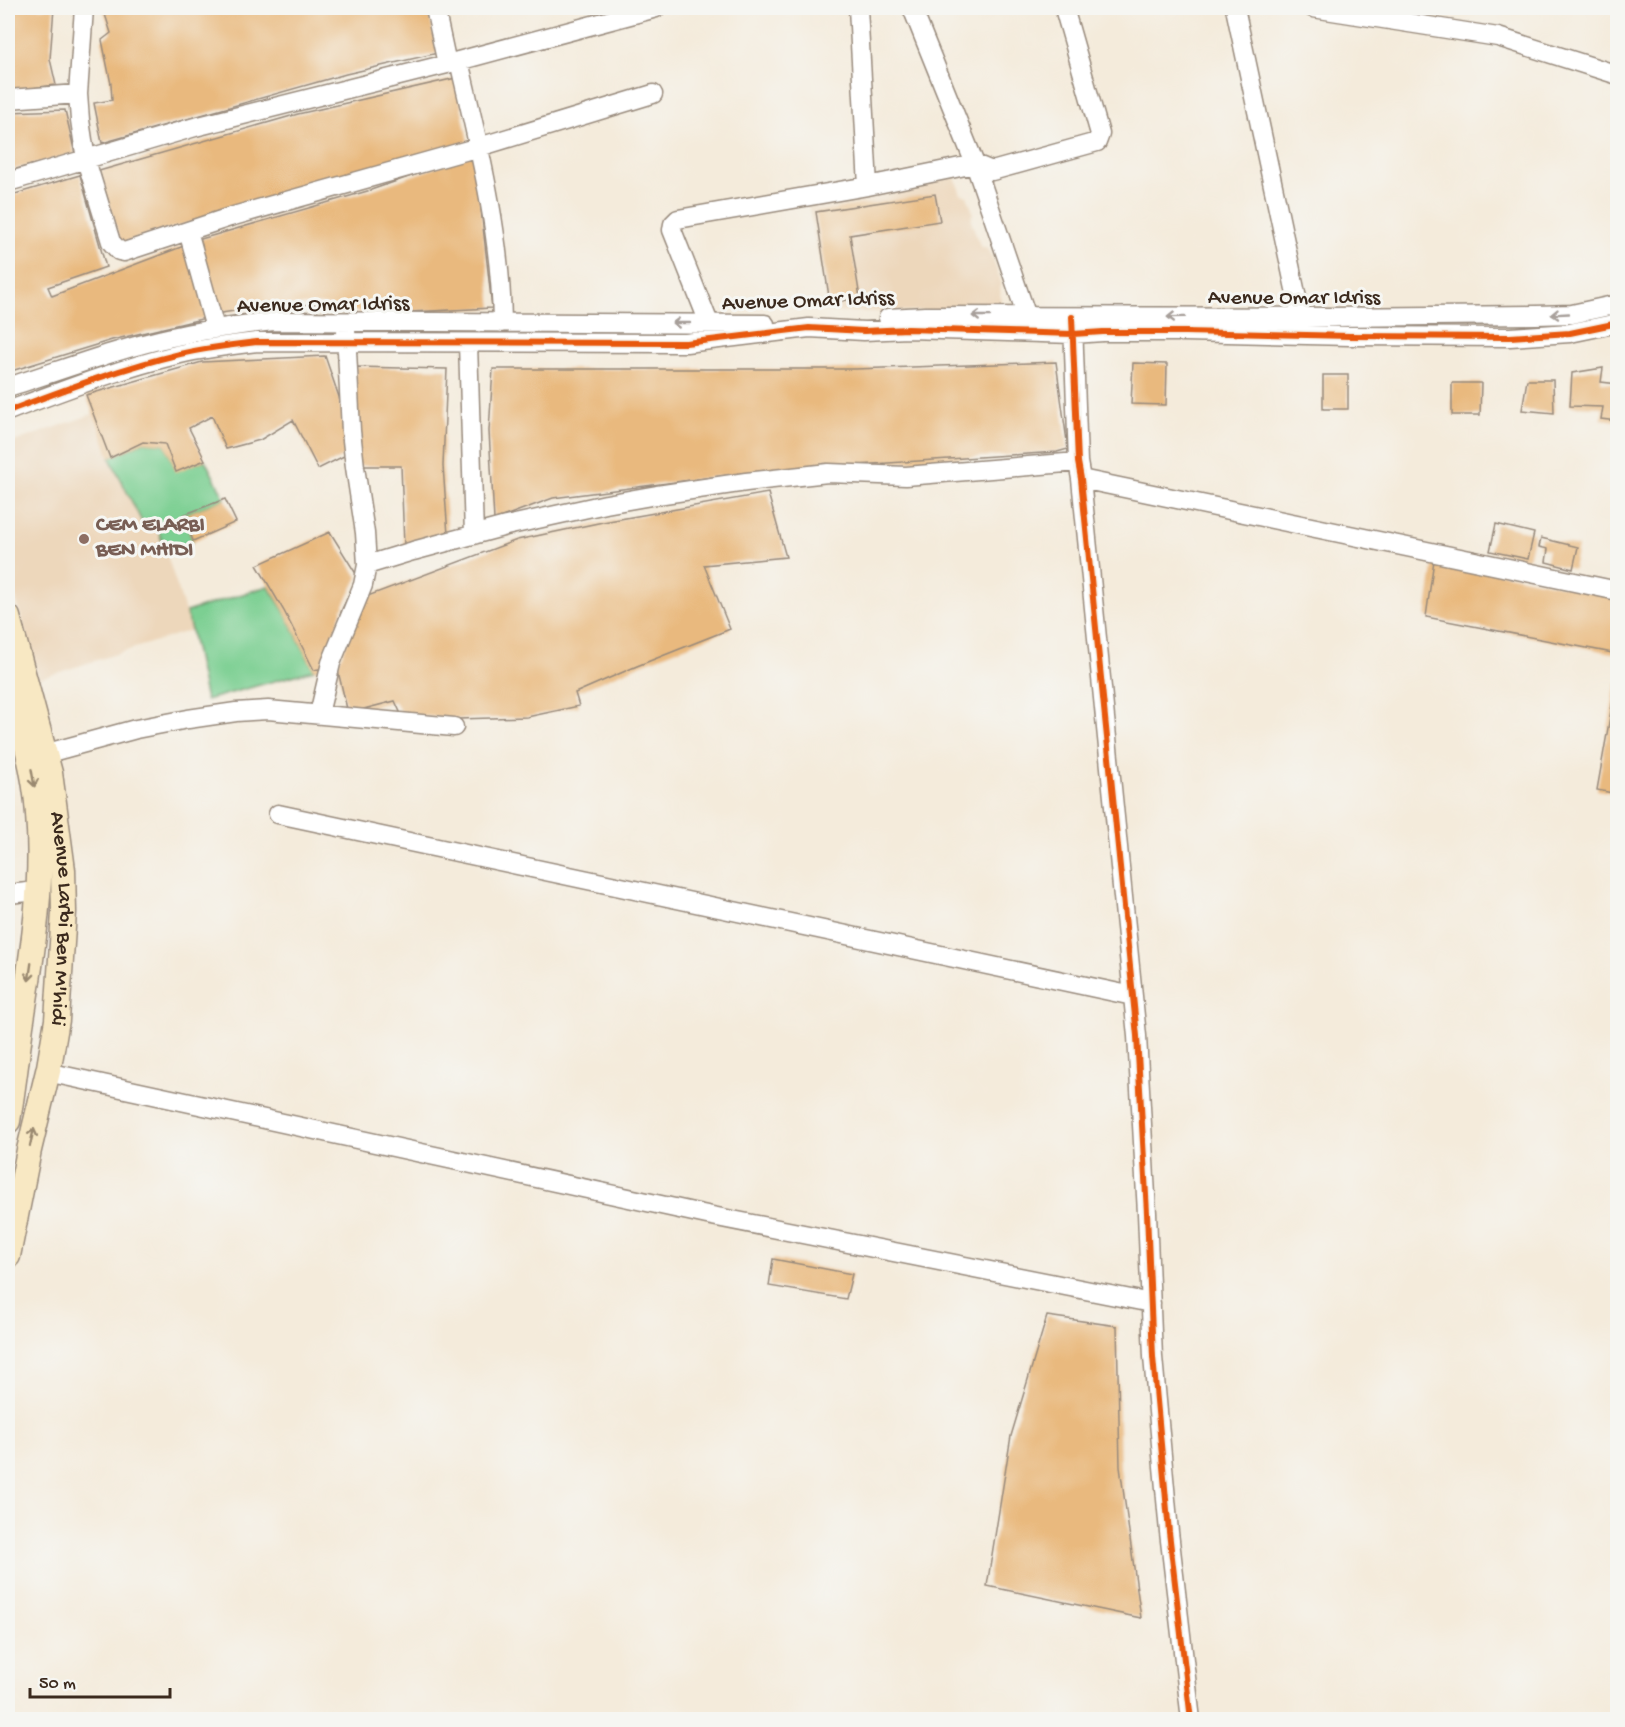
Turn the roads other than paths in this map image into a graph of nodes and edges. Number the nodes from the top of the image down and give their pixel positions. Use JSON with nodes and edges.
{"nodes":[{"id":1,"x":84,"y":8,"type":"edge"},
{"id":2,"x":435,"y":8,"type":"edge"},
{"id":3,"x":656,"y":8,"type":"edge"},
{"id":4,"x":858,"y":8,"type":"edge"},
{"id":5,"x":912,"y":8,"type":"edge"},
{"id":6,"x":1064,"y":8,"type":"edge"},
{"id":7,"x":1235,"y":8,"type":"edge"},
{"id":8,"x":1313,"y":8,"type":"edge"},
{"id":9,"x":453,"y":62,"type":"junction"},
{"id":10,"x":1617,"y":75,"type":"edge"},
{"id":11,"x":78,"y":94,"type":"junction"},
{"id":12,"x":653,"y":94,"type":"dead end"},
{"id":13,"x":8,"y":99,"type":"edge"},
{"id":14,"x":479,"y":147,"type":"junction"},
{"id":15,"x":86,"y":160,"type":"junction"},
{"id":16,"x":975,"y":164,"type":"junction"},
{"id":17,"x":8,"y":182,"type":"edge"},
{"id":18,"x":868,"y":186,"type":"junction"},
{"id":19,"x":188,"y":231,"type":"junction"},
{"id":20,"x":1617,"y":304,"type":"edge"},
{"id":21,"x":1301,"y":316,"type":"junction"},
{"id":22,"x":1027,"y":317,"type":"junction"},
{"id":23,"x":502,"y":323,"type":"junction"},
{"id":24,"x":709,"y":323,"type":"junction"},
{"id":25,"x":1617,"y":323,"type":"edge"},
{"id":26,"x":1073,"y":325,"type":"junction"},
{"id":27,"x":215,"y":328,"type":"junction"},
{"id":28,"x":346,"y":332,"type":"junction"},
{"id":29,"x":468,"y":343,"type":"junction"},
{"id":30,"x":8,"y":387,"type":"edge"},
{"id":31,"x":8,"y":411,"type":"edge"},
{"id":32,"x":1079,"y":470,"type":"junction"},
{"id":33,"x":474,"y":535,"type":"junction"},
{"id":34,"x":367,"y":565,"type":"junction"},
{"id":35,"x":1617,"y":591,"type":"edge"},
{"id":36,"x":8,"y":617,"type":"edge"},
{"id":37,"x":8,"y":681,"type":"edge"},
{"id":38,"x":319,"y":714,"type":"junction"},
{"id":39,"x":454,"y":728,"type":"dead end"},
{"id":40,"x":44,"y":754,"type":"junction"},
{"id":41,"x":278,"y":814,"type":"dead end"},
{"id":42,"x":38,"y":891,"type":"junction"},
{"id":43,"x":8,"y":894,"type":"edge"},
{"id":44,"x":1133,"y":996,"type":"junction"},
{"id":45,"x":14,"y":1029,"type":"edge"},
{"id":46,"x":47,"y":1072,"type":"junction"},
{"id":47,"x":8,"y":1121,"type":"edge"},
{"id":48,"x":8,"y":1256,"type":"edge"},
{"id":49,"x":1151,"y":1303,"type":"junction"},
{"id":50,"x":1191,"y":1719,"type":"edge"}],
"edges":[{"from":1,"to":11,"type":"street"},
{"from":2,"to":9,"type":"street"},
{"from":3,"to":9,"type":"street"},
{"from":4,"to":18,"type":"street"},
{"from":5,"to":16,"type":"street"},
{"from":6,"to":16,"type":"street"},
{"from":7,"to":21,"type":"street"},
{"from":8,"to":10,"type":"street"},
{"from":9,"to":14,"type":"street"},
{"from":9,"to":15,"type":"street"},
{"from":11,"to":13,"type":"street"},
{"from":11,"to":15,"type":"street"},
{"from":12,"to":14,"type":"street"},
{"from":14,"to":19,"type":"street"},
{"from":14,"to":23,"type":"street"},
{"from":15,"to":17,"type":"street"},
{"from":15,"to":19,"type":"street"},
{"from":16,"to":18,"type":"street"},
{"from":16,"to":22,"type":"street"},
{"from":18,"to":24,"type":"street"},
{"from":19,"to":27,"type":"street"},
{"from":20,"to":21,"type":"street","name":"Avenue Omar Idriss","one_way":true},
{"from":21,"to":26,"type":"street","name":"Avenue Omar Idriss","one_way":true},
{"from":22,"to":24,"type":"street","name":"Avenue Omar Idriss","one_way":true},
{"from":22,"to":26,"type":"street","name":"Avenue Omar Idriss"},
{"from":24,"to":23,"type":"street","name":"Avenue Omar Idriss","one_way":true},
{"from":23,"to":28,"type":"street","name":"Avenue Omar Idriss"},
{"from":25,"to":26,"type":"street"},
{"from":26,"to":29,"type":"street"},
{"from":26,"to":32,"type":"street"},
{"from":27,"to":28,"type":"street","name":"Avenue Omar Idriss"},
{"from":27,"to":30,"type":"street","name":"Avenue Omar Idriss"},
{"from":28,"to":29,"type":"street"},
{"from":28,"to":31,"type":"street"},
{"from":28,"to":34,"type":"street"},
{"from":29,"to":33,"type":"street"},
{"from":32,"to":33,"type":"street"},
{"from":32,"to":35,"type":"street"},
{"from":32,"to":44,"type":"street"},
{"from":33,"to":34,"type":"street"},
{"from":34,"to":38,"type":"street"},
{"from":36,"to":40,"type":"main road","name":"Avenue Larbi Ben M'hidi"},
{"from":37,"to":42,"type":"main road","one_way":true},
{"from":38,"to":39,"type":"street"},
{"from":38,"to":40,"type":"street"},
{"from":40,"to":46,"type":"main road","name":"Avenue Larbi Ben M'hidi"},
{"from":41,"to":44,"type":"street"},
{"from":42,"to":43,"type":"street"},
{"from":42,"to":45,"type":"main road","one_way":true},
{"from":44,"to":49,"type":"street"},
{"from":45,"to":47,"type":"main road"},
{"from":48,"to":46,"type":"main road","name":"Avenue Larbi Ben M'hidi","one_way":true},
{"from":46,"to":49,"type":"street"},
{"from":49,"to":50,"type":"street"}]}
